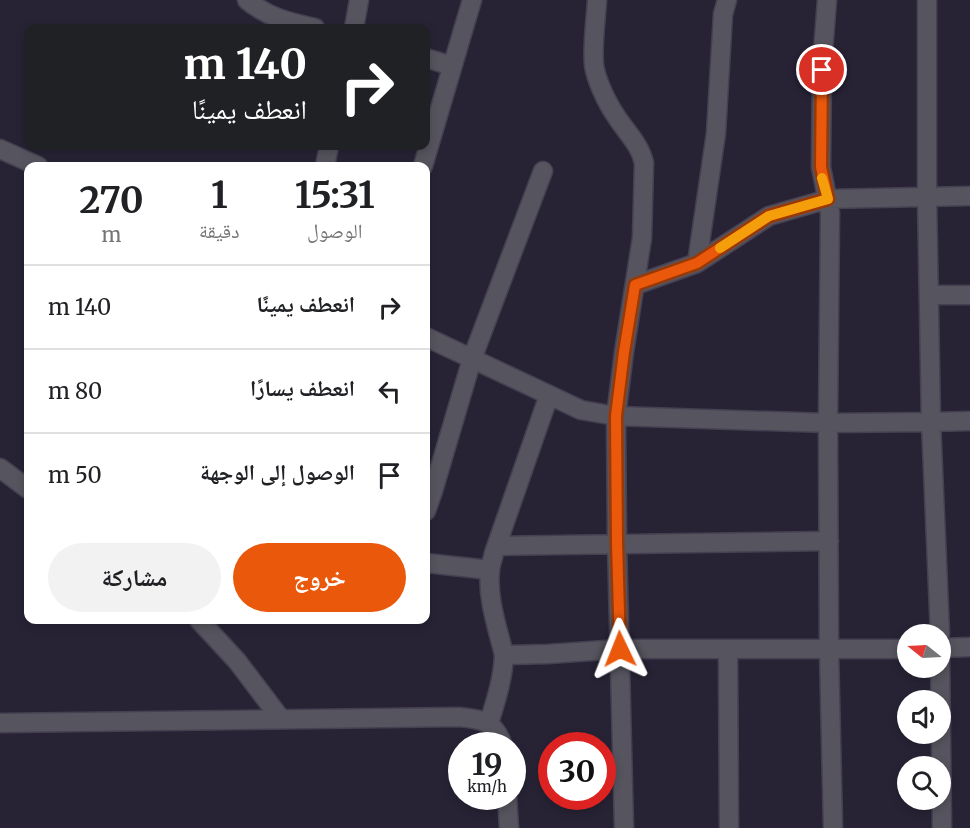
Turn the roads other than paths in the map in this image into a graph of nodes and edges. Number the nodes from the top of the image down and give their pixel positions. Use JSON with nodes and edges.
{"nodes":[{"id":1,"x":246,"y":0,"type":"edge"},
{"id":2,"x":359,"y":0,"type":"edge"},
{"id":3,"x":472,"y":0,"type":"edge"},
{"id":4,"x":597,"y":0,"type":"edge"},
{"id":5,"x":727,"y":0,"type":"edge"},
{"id":6,"x":826,"y":0,"type":"edge"},
{"id":7,"x":927,"y":0,"type":"edge"},
{"id":8,"x":295,"y":24,"type":"edge"},
{"id":9,"x":355,"y":24,"type":"edge"},
{"id":10,"x":430,"y":59,"type":"edge"},
{"id":11,"x":452,"y":66,"type":"junction"},
{"id":12,"x":430,"y":142,"type":"edge"},
{"id":13,"x":0,"y":149,"type":"edge"},
{"id":14,"x":29,"y":162,"type":"edge"},
{"id":15,"x":543,"y":171,"type":"dead end"},
{"id":16,"x":970,"y":196,"type":"edge"},
{"id":17,"x":927,"y":197,"type":"junction"},
{"id":18,"x":828,"y":199,"type":"junction"},
{"id":19,"x":697,"y":263,"type":"junction"},
{"id":20,"x":635,"y":285,"type":"junction"},
{"id":21,"x":929,"y":295,"type":"junction"},
{"id":22,"x":970,"y":295,"type":"edge"},
{"id":23,"x":430,"y":339,"type":"edge"},
{"id":24,"x":472,"y":359,"type":"junction"},
{"id":25,"x":549,"y":395,"type":"junction"},
{"id":26,"x":616,"y":416,"type":"junction"},
{"id":27,"x":970,"y":421,"type":"edge"},
{"id":28,"x":828,"y":423,"type":"junction"},
{"id":29,"x":931,"y":423,"type":"junction"},
{"id":30,"x":0,"y":468,"type":"edge"},
{"id":31,"x":24,"y":486,"type":"edge"},
{"id":32,"x":430,"y":500,"type":"edge"},
{"id":33,"x":829,"y":541,"type":"junction"},
{"id":34,"x":617,"y":543,"type":"junction"},
{"id":35,"x":497,"y":546,"type":"junction"},
{"id":36,"x":430,"y":563,"type":"edge"},
{"id":37,"x":490,"y":570,"type":"junction"},
{"id":38,"x":203,"y":624,"type":"edge"},
{"id":39,"x":940,"y":624,"type":"edge"},
{"id":40,"x":970,"y":647,"type":"edge"},
{"id":41,"x":951,"y":648,"type":"edge"},
{"id":42,"x":620,"y":649,"type":"junction"},
{"id":43,"x":897,"y":649,"type":"edge"},
{"id":44,"x":728,"y":650,"type":"junction"},
{"id":45,"x":829,"y":650,"type":"junction"},
{"id":46,"x":504,"y":655,"type":"junction"},
{"id":47,"x":940,"y":678,"type":"edge"},
{"id":48,"x":281,"y":719,"type":"junction"},
{"id":49,"x":0,"y":723,"type":"edge"},
{"id":50,"x":489,"y":723,"type":"junction"},
{"id":51,"x":497,"y":732,"type":"edge"},
{"id":52,"x":508,"y":810,"type":"edge"},
{"id":53,"x":509,"y":828,"type":"edge"},
{"id":54,"x":624,"y":828,"type":"edge"},
{"id":55,"x":729,"y":828,"type":"edge"},
{"id":56,"x":833,"y":828,"type":"edge"},
{"id":57,"x":942,"y":828,"type":"edge"}],
"edges":[{"from":1,"to":8,"type":"street"},
{"from":2,"to":9,"type":"street"},
{"from":3,"to":11,"type":"street"},
{"from":4,"to":20,"type":"street"},
{"from":5,"to":19,"type":"street"},
{"from":6,"to":18,"type":"street"},
{"from":7,"to":17,"type":"street"},
{"from":10,"to":11,"type":"street"},
{"from":11,"to":12,"type":"street"},
{"from":13,"to":14,"type":"street"},
{"from":15,"to":24,"type":"street"},
{"from":16,"to":17,"type":"street"},
{"from":17,"to":18,"type":"street"},
{"from":17,"to":21,"type":"street"},
{"from":18,"to":19,"type":"street"},
{"from":18,"to":28,"type":"street"},
{"from":19,"to":20,"type":"street"},
{"from":20,"to":26,"type":"street"},
{"from":21,"to":22,"type":"street"},
{"from":21,"to":29,"type":"street"},
{"from":23,"to":24,"type":"street"},
{"from":24,"to":25,"type":"street"},
{"from":24,"to":32,"type":"street"},
{"from":25,"to":26,"type":"street"},
{"from":25,"to":35,"type":"street"},
{"from":26,"to":28,"type":"street"},
{"from":26,"to":34,"type":"street"},
{"from":27,"to":29,"type":"street"},
{"from":28,"to":29,"type":"street"},
{"from":28,"to":33,"type":"street"},
{"from":29,"to":39,"type":"street"},
{"from":30,"to":31,"type":"street"},
{"from":33,"to":34,"type":"street"},
{"from":33,"to":45,"type":"street"},
{"from":34,"to":35,"type":"street"},
{"from":34,"to":42,"type":"street"},
{"from":35,"to":37,"type":"street"},
{"from":36,"to":37,"type":"street"},
{"from":37,"to":46,"type":"street"},
{"from":38,"to":48,"type":"street"},
{"from":40,"to":41,"type":"street"},
{"from":42,"to":44,"type":"street"},
{"from":42,"to":46,"type":"street"},
{"from":42,"to":54,"type":"street"},
{"from":43,"to":45,"type":"street"},
{"from":44,"to":45,"type":"street"},
{"from":44,"to":55,"type":"street"},
{"from":45,"to":56,"type":"street"},
{"from":46,"to":50,"type":"street"},
{"from":47,"to":57,"type":"street"},
{"from":48,"to":49,"type":"street"},
{"from":48,"to":50,"type":"street"},
{"from":50,"to":51,"type":"street"},
{"from":52,"to":53,"type":"street"}]}
